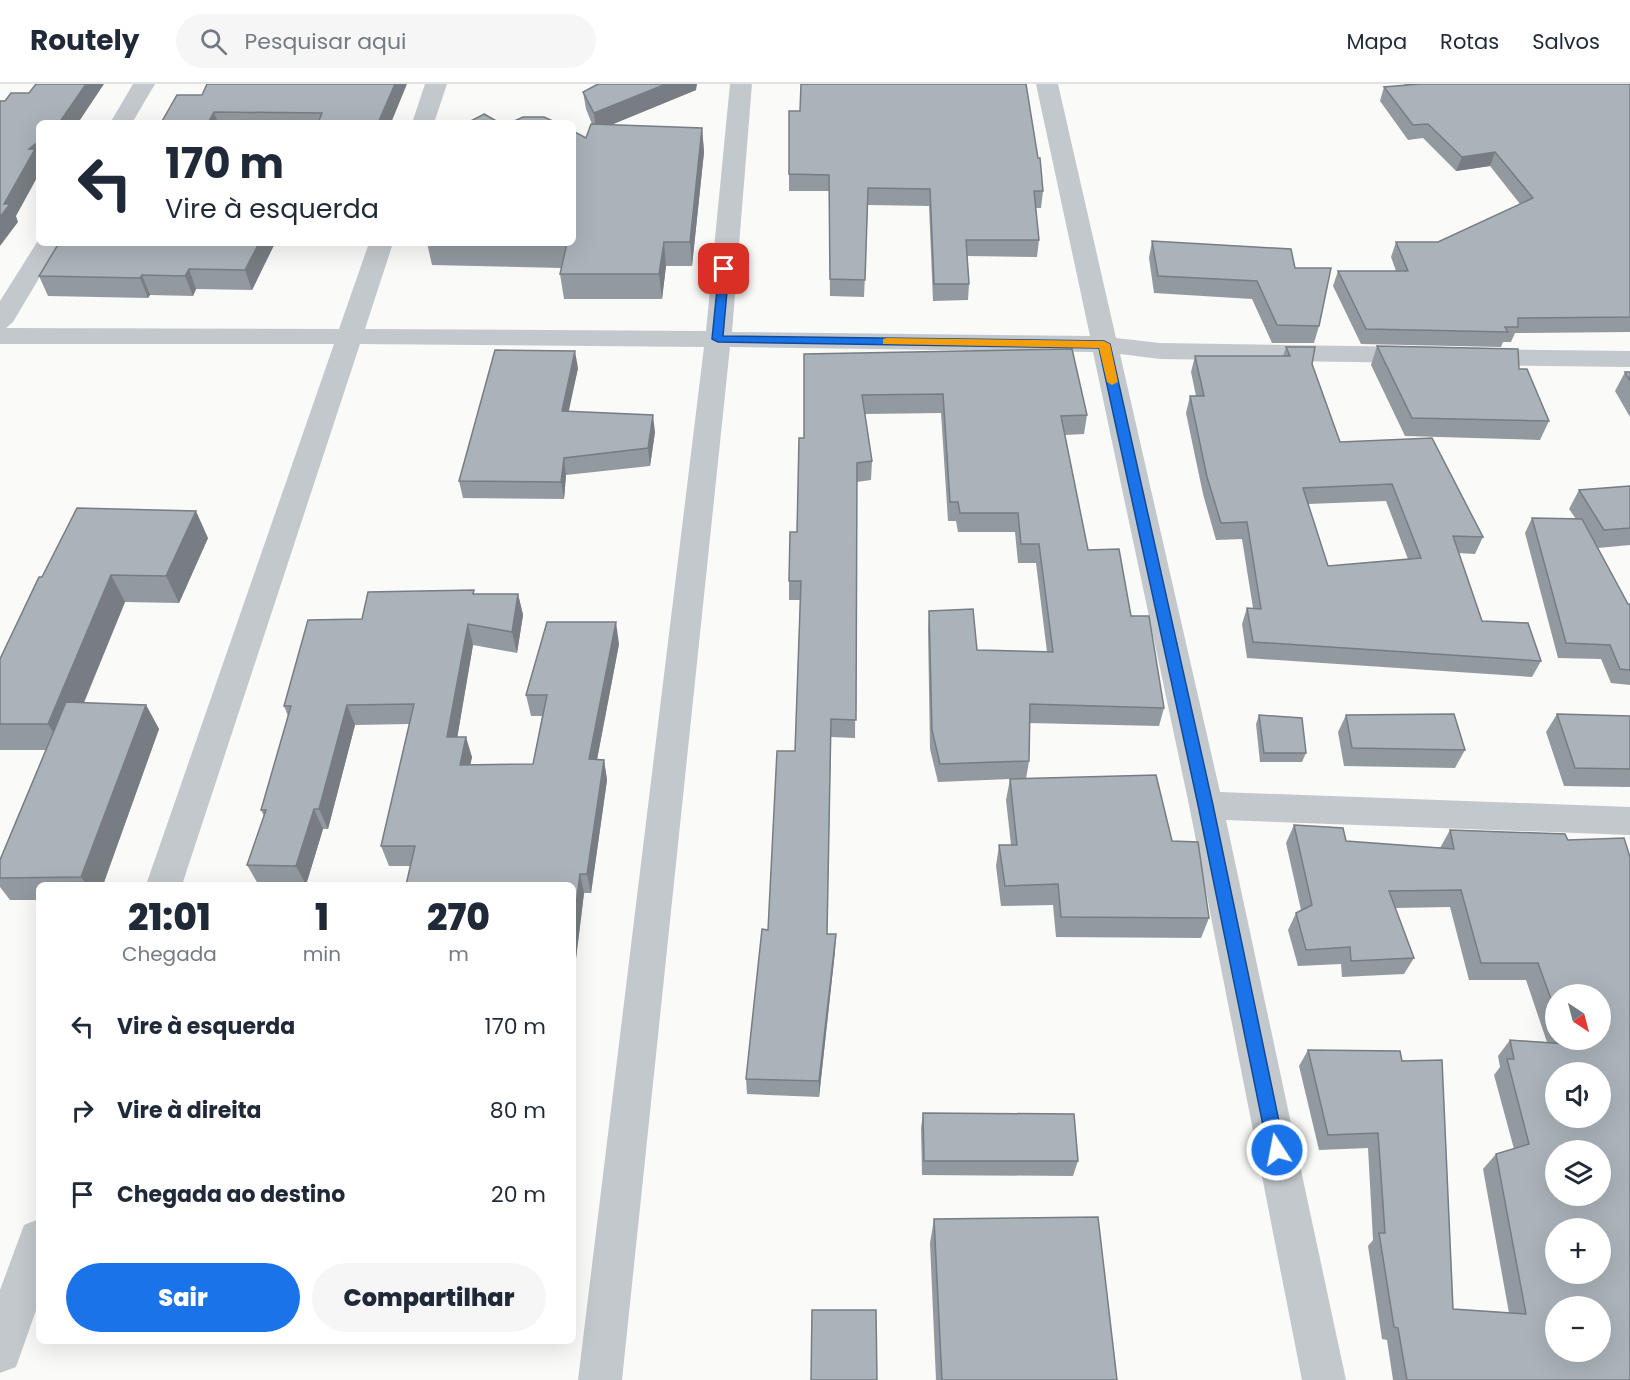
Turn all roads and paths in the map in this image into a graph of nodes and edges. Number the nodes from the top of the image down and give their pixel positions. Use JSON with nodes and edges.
{"nodes":[{"id":1,"x":144,"y":84,"type":"edge"},
{"id":2,"x":436,"y":84,"type":"edge"},
{"id":3,"x":741,"y":84,"type":"edge"},
{"id":4,"x":1047,"y":84,"type":"edge"},
{"id":5,"x":123,"y":120,"type":"edge"},
{"id":6,"x":424,"y":120,"type":"edge"},
{"id":7,"x":46,"y":246,"type":"edge"},
{"id":8,"x":380,"y":246,"type":"edge"},
{"id":9,"x":0,"y":322,"type":"edge"},
{"id":10,"x":349,"y":335,"type":"junction"},
{"id":11,"x":0,"y":336,"type":"edge"},
{"id":12,"x":718,"y":339,"type":"junction"},
{"id":13,"x":1104,"y":344,"type":"junction"},
{"id":14,"x":1630,"y":359,"type":"edge"},
{"id":15,"x":1206,"y":805,"type":"junction"},
{"id":16,"x":1630,"y":821,"type":"edge"},
{"id":17,"x":165,"y":882,"type":"edge"},
{"id":18,"x":36,"y":1249,"type":"edge"},
{"id":19,"x":0,"y":1351,"type":"edge"},
{"id":20,"x":600,"y":1380,"type":"edge"},
{"id":21,"x":1324,"y":1380,"type":"edge"}],
"edges":[{"from":1,"to":5,"type":"street"},
{"from":2,"to":6,"type":"street"},
{"from":3,"to":12,"type":"street"},
{"from":4,"to":13,"type":"street"},
{"from":7,"to":9,"type":"street"},
{"from":8,"to":10,"type":"street"},
{"from":10,"to":11,"type":"street"},
{"from":10,"to":12,"type":"street"},
{"from":10,"to":17,"type":"street"},
{"from":12,"to":13,"type":"street"},
{"from":12,"to":20,"type":"street"},
{"from":13,"to":14,"type":"street"},
{"from":13,"to":15,"type":"street"},
{"from":15,"to":16,"type":"street"},
{"from":15,"to":21,"type":"street"},
{"from":18,"to":19,"type":"street"}]}
